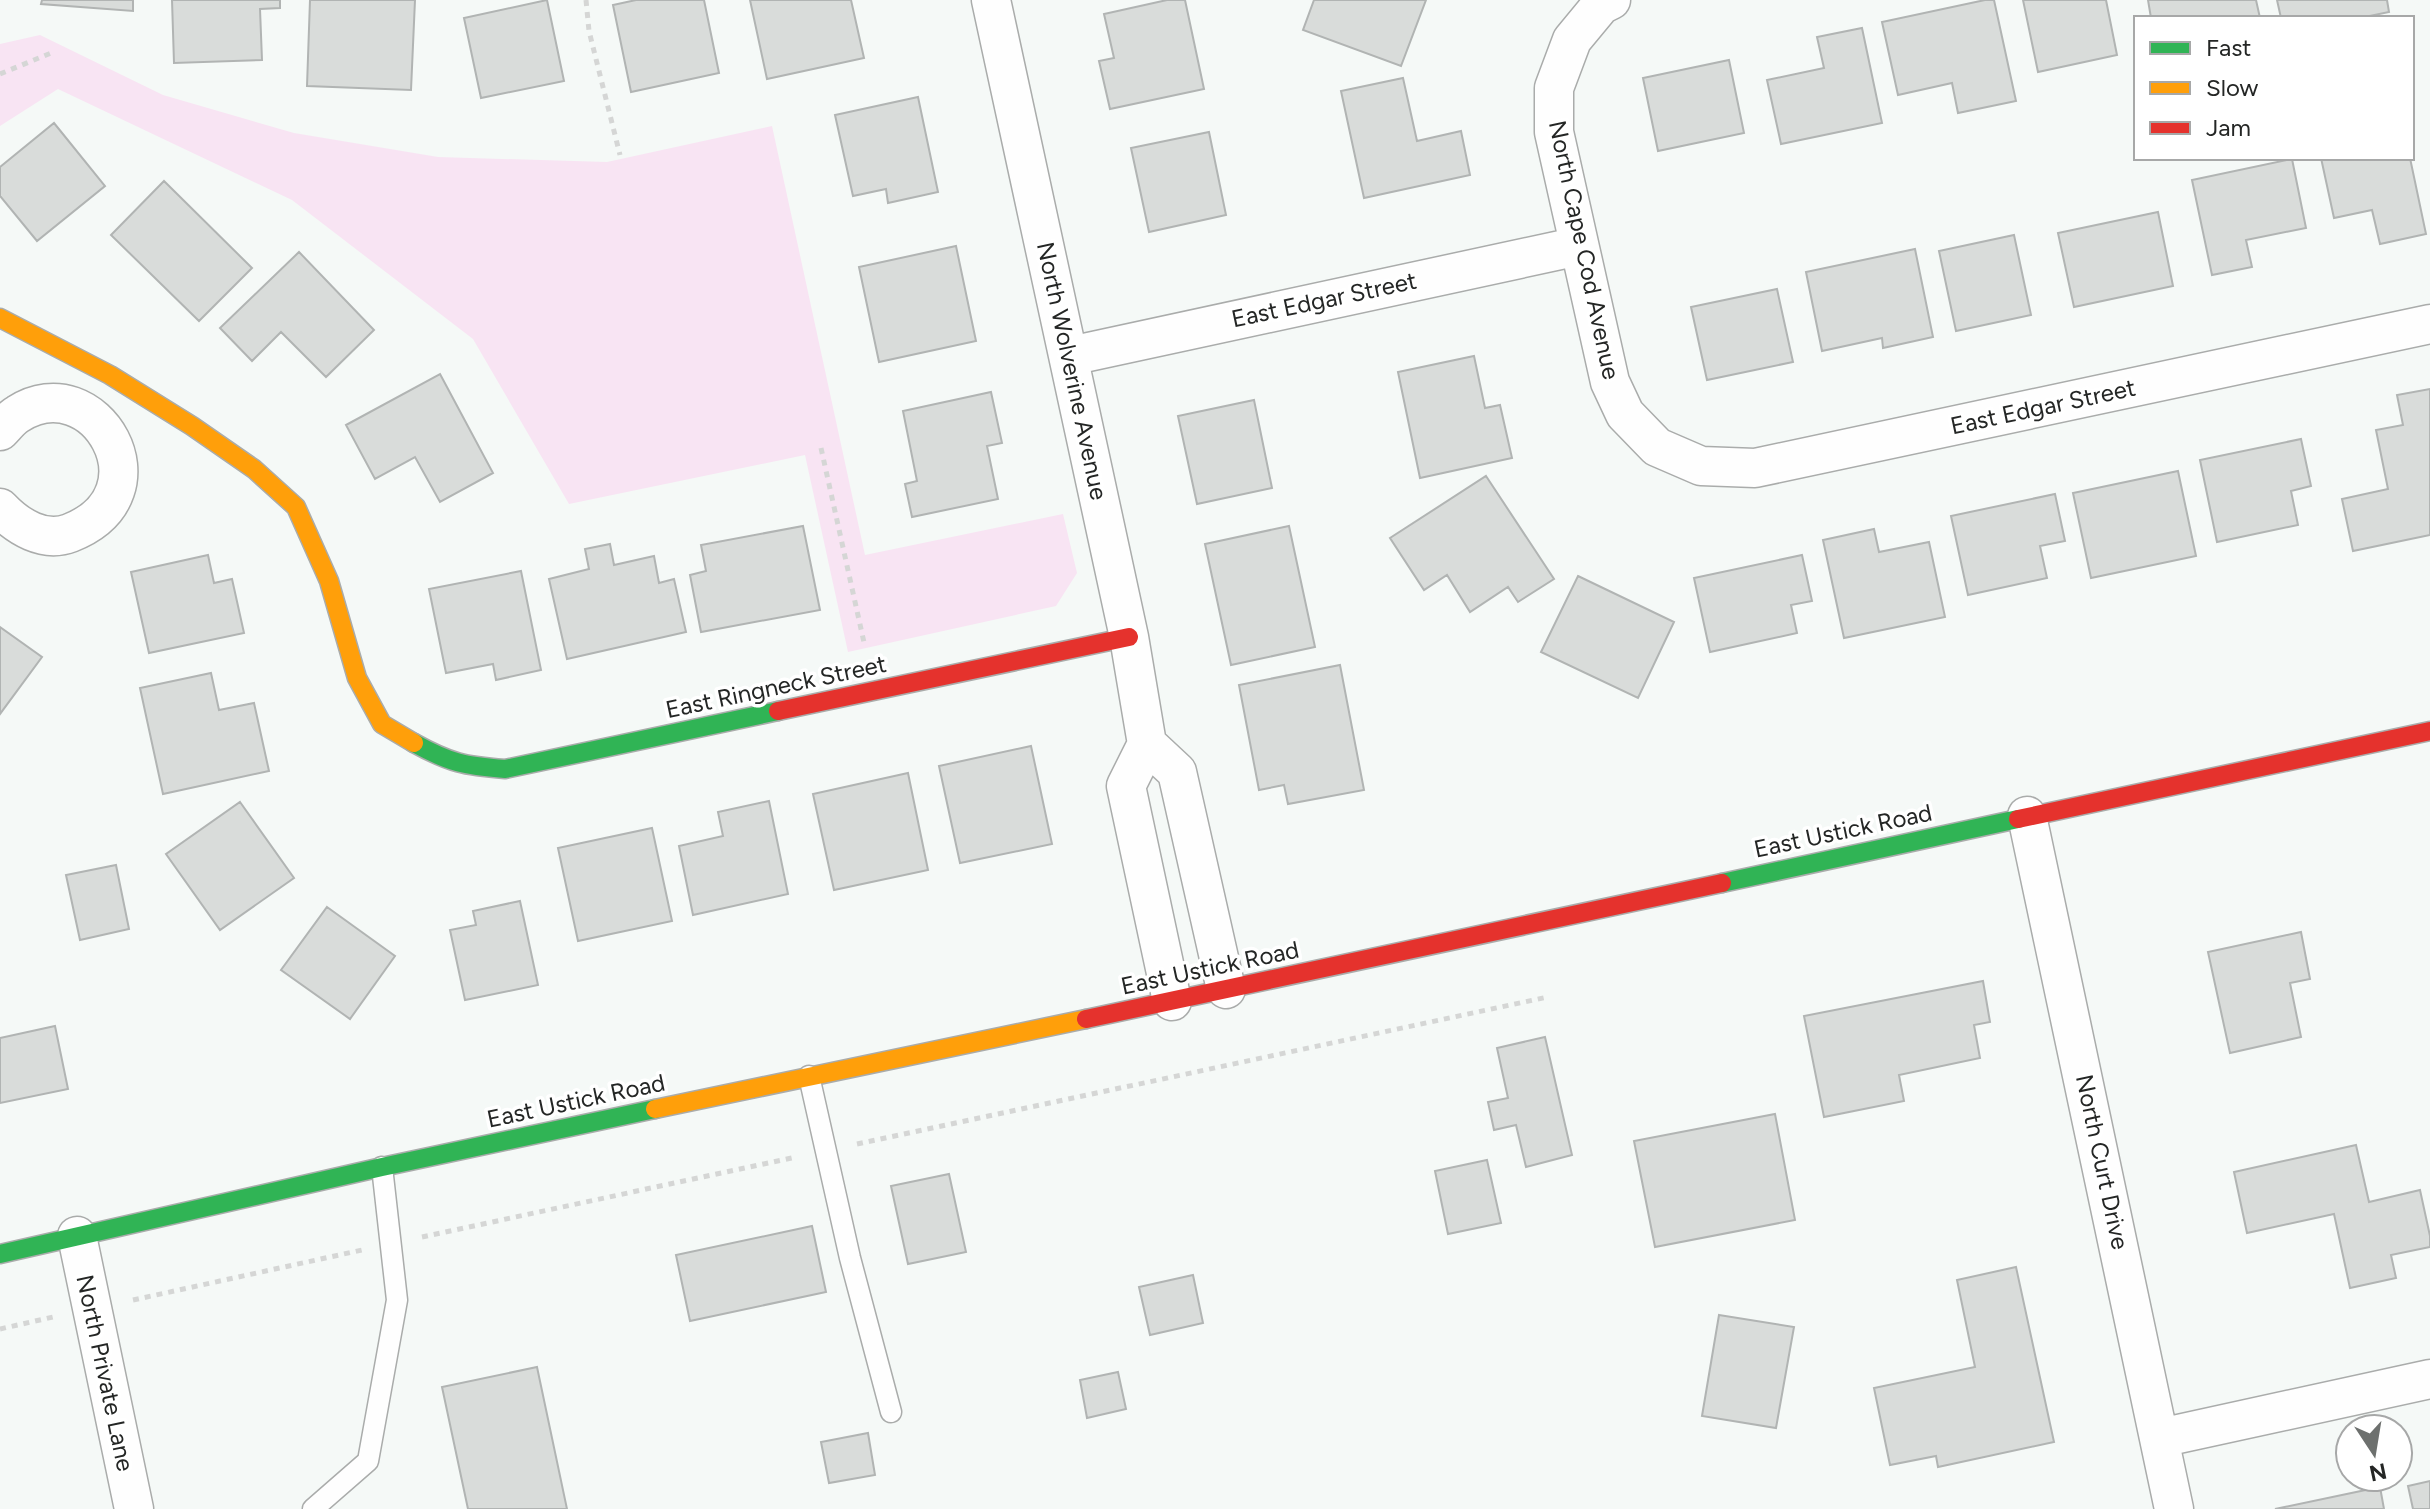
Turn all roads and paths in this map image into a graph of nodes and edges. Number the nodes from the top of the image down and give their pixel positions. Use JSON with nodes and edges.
{"nodes":[{"id":1,"x":586,"y":0,"type":"edge"},
{"id":2,"x":991,"y":0,"type":"edge"},
{"id":3,"x":1611,"y":0,"type":"edge"},
{"id":4,"x":51,"y":53,"type":"dead end"},
{"id":5,"x":0,"y":74,"type":"edge"},
{"id":6,"x":620,"y":155,"type":"dead end"},
{"id":7,"x":1579,"y":246,"type":"junction"},
{"id":8,"x":0,"y":318,"type":"edge"},
{"id":9,"x":2430,"y":324,"type":"edge"},
{"id":10,"x":1070,"y":356,"type":"junction"},
{"id":11,"x":110,"y":375,"type":"junction"},
{"id":12,"x":91,"y":415,"type":"junction"},
{"id":13,"x":0,"y":431,"type":"edge"},
{"id":14,"x":1657,"y":447,"type":"joint"},
{"id":15,"x":821,"y":448,"type":"dead end"},
{"id":16,"x":0,"y":508,"type":"edge"},
{"id":17,"x":1129,"y":637,"type":"junction"},
{"id":18,"x":874,"y":691,"type":"junction"},
{"id":19,"x":2430,"y":731,"type":"edge"},
{"id":20,"x":1147,"y":744,"type":"junction"},
{"id":21,"x":2027,"y":816,"type":"junction"},
{"id":22,"x":1226,"y":989,"type":"junction"},
{"id":23,"x":1548,"y":997,"type":"dead end"},
{"id":24,"x":1172,"y":1001,"type":"junction"},
{"id":25,"x":809,"y":1076,"type":"junction"},
{"id":26,"x":826,"y":1151,"type":"junction"},
{"id":27,"x":382,"y":1167,"type":"junction"},
{"id":28,"x":77,"y":1236,"type":"junction"},
{"id":29,"x":390,"y":1244,"type":"junction"},
{"id":30,"x":0,"y":1254,"type":"edge"},
{"id":31,"x":91,"y":1309,"type":"junction"},
{"id":32,"x":0,"y":1329,"type":"edge"},
{"id":33,"x":2430,"y":1379,"type":"edge"},
{"id":34,"x":891,"y":1412,"type":"dead end"},
{"id":35,"x":2160,"y":1438,"type":"junction"},
{"id":36,"x":134,"y":1509,"type":"edge"},
{"id":37,"x":313,"y":1509,"type":"edge"},
{"id":38,"x":2174,"y":1509,"type":"edge"}],
"edges":[{"from":1,"to":6,"type":"path"},
{"from":2,"to":10,"type":"street","name":"North Wolverine Avenue"},
{"from":3,"to":7,"type":"street","name":"North Cape Cod Avenue"},
{"from":4,"to":5,"type":"path"},
{"from":7,"to":10,"type":"street","name":"East Edgar Street"},
{"from":7,"to":14,"type":"street","name":"North Cape Cod Avenue"},
{"from":8,"to":11,"type":"main road","name":"East Ringneck Street"},
{"from":9,"to":14,"type":"street","name":"East Edgar Street"},
{"from":10,"to":17,"type":"street","name":"North Wolverine Avenue"},
{"from":11,"to":12,"type":"street"},
{"from":11,"to":18,"type":"main road","name":"East Ringneck Street"},
{"from":12,"to":13,"type":"street"},
{"from":12,"to":16,"type":"street"},
{"from":15,"to":18,"type":"path"},
{"from":17,"to":18,"type":"main road","name":"East Ringneck Street"},
{"from":17,"to":20,"type":"street","name":"North Wolverine Avenue"},
{"from":19,"to":21,"type":"main road","name":"East Ustick Road"},
{"from":20,"to":22,"type":"street"},
{"from":20,"to":24,"type":"street"},
{"from":21,"to":22,"type":"main road","name":"East Ustick Road"},
{"from":21,"to":35,"type":"street","name":"North Curt Drive"},
{"from":22,"to":24,"type":"main road","name":"East Ustick Road"},
{"from":23,"to":26,"type":"path"},
{"from":24,"to":25,"type":"main road","name":"East Ustick Road"},
{"from":25,"to":26,"type":"lane"},
{"from":25,"to":27,"type":"main road","name":"East Ustick Road"},
{"from":26,"to":29,"type":"path"},
{"from":26,"to":34,"type":"lane"},
{"from":27,"to":28,"type":"main road","name":"East Ustick Road"},
{"from":27,"to":29,"type":"lane"},
{"from":28,"to":30,"type":"main road","name":"East Ustick Road"},
{"from":28,"to":31,"type":"street","name":"North Private Lane"},
{"from":29,"to":31,"type":"path"},
{"from":29,"to":37,"type":"lane"},
{"from":31,"to":32,"type":"path"},
{"from":31,"to":36,"type":"street","name":"North Private Lane"},
{"from":33,"to":35,"type":"street"},
{"from":35,"to":38,"type":"street","name":"North Curt Drive"}]}
